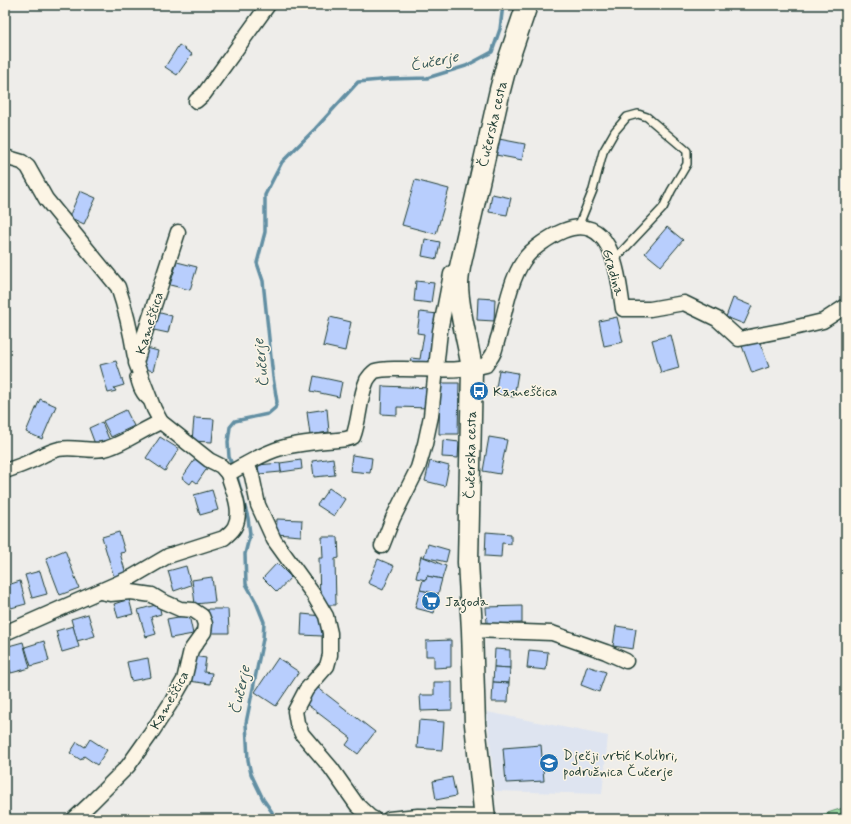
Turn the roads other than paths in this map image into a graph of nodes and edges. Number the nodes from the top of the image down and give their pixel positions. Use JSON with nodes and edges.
{"nodes":[{"id":1,"x":268,"y":5,"type":"edge"},
{"id":2,"x":528,"y":5,"type":"edge"},
{"id":3,"x":196,"y":101,"type":"dead end"},
{"id":4,"x":5,"y":157,"type":"edge"},
{"id":5,"x":578,"y":227,"type":"junction"},
{"id":6,"x":178,"y":232,"type":"dead end"},
{"id":7,"x":613,"y":261,"type":"junction"},
{"id":8,"x":460,"y":267,"type":"junction"},
{"id":9,"x":846,"y":306,"type":"edge"},
{"id":10,"x":437,"y":368,"type":"junction"},
{"id":11,"x":472,"y":368,"type":"junction"},
{"id":12,"x":135,"y":370,"type":"junction"},
{"id":13,"x":161,"y":422,"type":"junction"},
{"id":14,"x":236,"y":470,"type":"junction"},
{"id":15,"x":5,"y":471,"type":"edge"},
{"id":16,"x":382,"y":546,"type":"dead end"},
{"id":17,"x":100,"y":592,"type":"junction"},
{"id":18,"x":472,"y":630,"type":"junction"},
{"id":19,"x":5,"y":633,"type":"edge"},
{"id":20,"x":626,"y":661,"type":"dead end"},
{"id":21,"x":485,"y":818,"type":"edge"},
{"id":22,"x":74,"y":819,"type":"edge"},
{"id":23,"x":374,"y":819,"type":"edge"},
{"id":24,"x":389,"y":819,"type":"edge"}],
"edges":[{"from":1,"to":3,"type":"street"},
{"from":2,"to":8,"type":"street","name":"Čučerska cesta"},
{"from":4,"to":12,"type":"street"},
{"from":5,"to":7,"type":"street","name":"Gradina"},
{"from":5,"to":7,"type":"lane"},
{"from":5,"to":11,"type":"street"},
{"from":6,"to":12,"type":"street","name":"Kameščica"},
{"from":7,"to":9,"type":"street","name":"Gradina"},
{"from":8,"to":10,"type":"street"},
{"from":8,"to":11,"type":"street","name":"Čučerska cesta"},
{"from":10,"to":11,"type":"street"},
{"from":10,"to":14,"type":"street"},
{"from":10,"to":16,"type":"street"},
{"from":11,"to":18,"type":"street","name":"Čučerska cesta"},
{"from":12,"to":13,"type":"street","name":"Kameščica"},
{"from":13,"to":14,"type":"street","name":"Kameščica"},
{"from":13,"to":15,"type":"street"},
{"from":14,"to":17,"type":"street","name":"Kameščica"},
{"from":14,"to":23,"type":"street"},
{"from":17,"to":19,"type":"street","name":"Kameščica"},
{"from":17,"to":22,"type":"street","name":"Kameščica"},
{"from":18,"to":20,"type":"street"},
{"from":18,"to":21,"type":"street","name":"Čučerska cesta"},
{"from":21,"to":24,"type":"street"}]}
